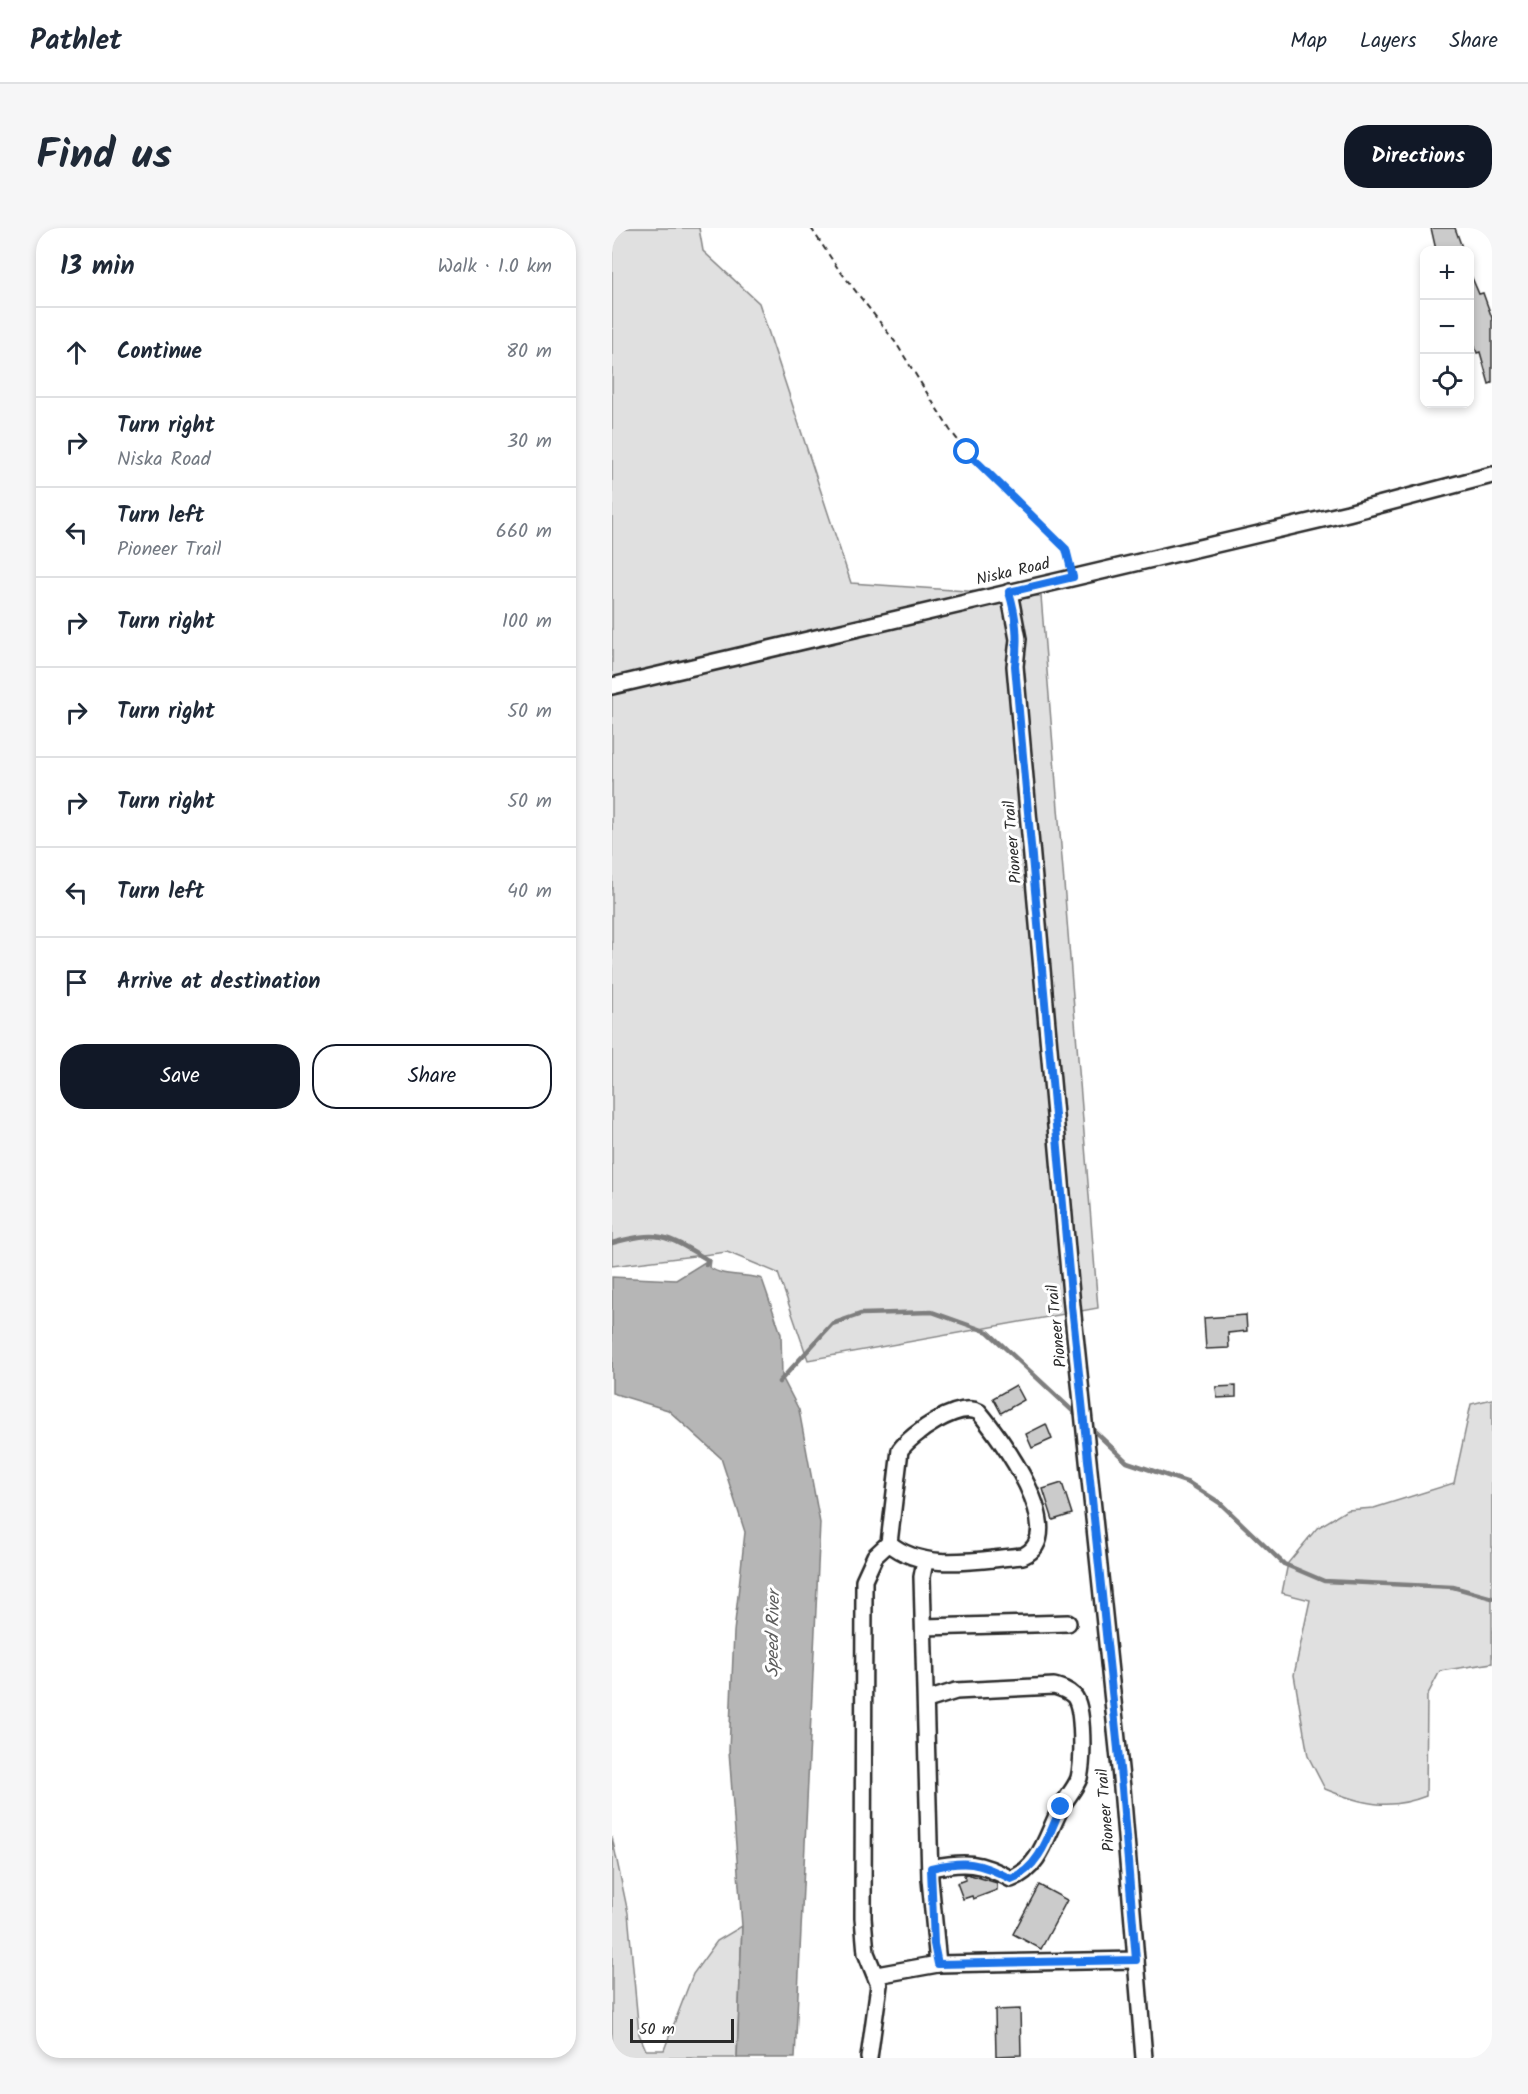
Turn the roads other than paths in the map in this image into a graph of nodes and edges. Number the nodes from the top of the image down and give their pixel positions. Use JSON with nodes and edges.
{"nodes":[{"id":1,"x":1492,"y":475,"type":"edge"},
{"id":2,"x":1009,"y":592,"type":"junction"},
{"id":3,"x":612,"y":686,"type":"edge"},
{"id":4,"x":889,"y":1543,"type":"junction"},
{"id":5,"x":925,"y":1562,"type":"junction"},
{"id":6,"x":1068,"y":1623,"type":"dead end"},
{"id":7,"x":924,"y":1627,"type":"junction"},
{"id":8,"x":927,"y":1700,"type":"junction"},
{"id":9,"x":931,"y":1868,"type":"junction"},
{"id":10,"x":1136,"y":1960,"type":"junction"},
{"id":11,"x":938,"y":1964,"type":"junction"},
{"id":12,"x":877,"y":1975,"type":"junction"},
{"id":13,"x":869,"y":2058,"type":"edge"},
{"id":14,"x":1144,"y":2058,"type":"edge"}],
"edges":[{"from":1,"to":2,"type":"street","name":"Niska Road"},
{"from":2,"to":3,"type":"street","name":"Niska Road"},
{"from":2,"to":10,"type":"street","name":"Pioneer Trail"},
{"from":4,"to":5,"type":"street"},
{"from":4,"to":5,"type":"street"},
{"from":4,"to":12,"type":"street"},
{"from":5,"to":7,"type":"street"},
{"from":6,"to":7,"type":"street"},
{"from":7,"to":8,"type":"street"},
{"from":8,"to":9,"type":"street"},
{"from":8,"to":9,"type":"street"},
{"from":9,"to":11,"type":"street"},
{"from":10,"to":11,"type":"street"},
{"from":10,"to":14,"type":"street","name":"Pioneer Trail"},
{"from":11,"to":12,"type":"street"},
{"from":12,"to":13,"type":"street"}]}
